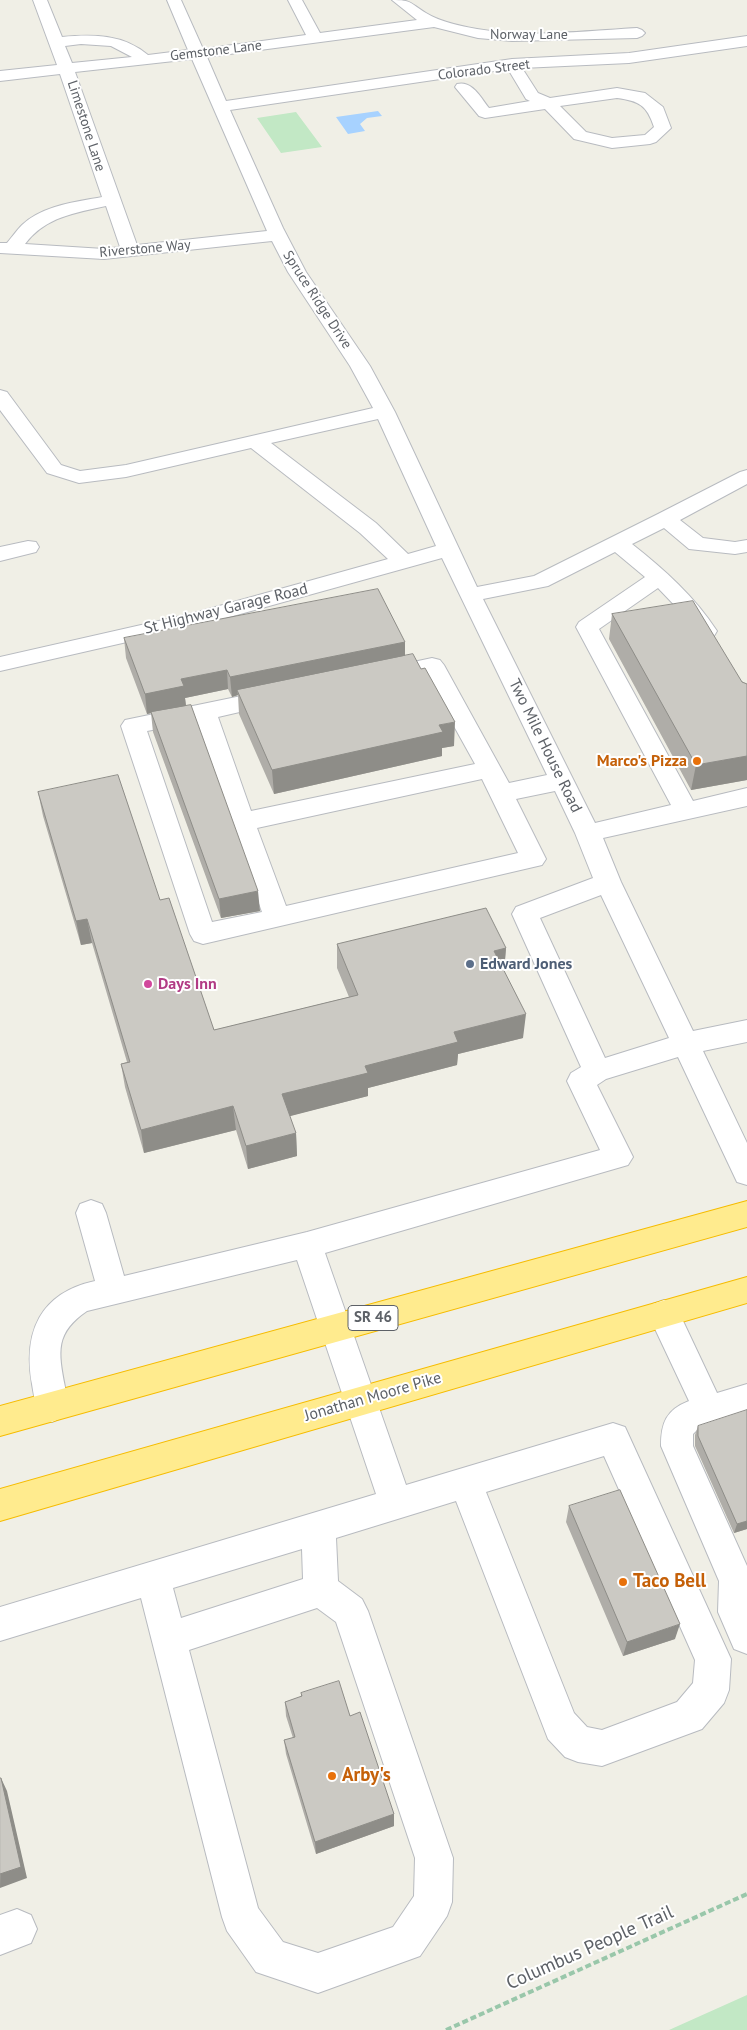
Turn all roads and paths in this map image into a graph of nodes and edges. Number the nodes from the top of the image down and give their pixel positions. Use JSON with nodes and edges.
{"nodes":[{"id":1,"x":40,"y":0,"type":"edge"},
{"id":2,"x":174,"y":0,"type":"edge"},
{"id":3,"x":295,"y":0,"type":"edge"},
{"id":4,"x":399,"y":0,"type":"edge"},
{"id":5,"x":432,"y":22,"type":"junction"},
{"id":6,"x":637,"y":33,"type":"dead end"},
{"id":7,"x":316,"y":38,"type":"junction"},
{"id":8,"x":747,"y":41,"type":"edge"},
{"id":9,"x":57,"y":42,"type":"junction"},
{"id":10,"x":197,"y":54,"type":"junction"},
{"id":11,"x":144,"y":60,"type":"junction"},
{"id":12,"x":512,"y":64,"type":"junction"},
{"id":13,"x":67,"y":68,"type":"junction"},
{"id":14,"x":0,"y":76,"type":"edge"},
{"id":15,"x":463,"y":87,"type":"dead end"},
{"id":16,"x":549,"y":104,"type":"junction"},
{"id":17,"x":221,"y":107,"type":"junction"},
{"id":18,"x":112,"y":200,"type":"junction"},
{"id":19,"x":277,"y":235,"type":"junction"},
{"id":20,"x":6,"y":249,"type":"edge"},
{"id":21,"x":131,"y":252,"type":"junction"},
{"id":22,"x":0,"y":396,"type":"edge"},
{"id":23,"x":385,"y":412,"type":"junction"},
{"id":24,"x":255,"y":441,"type":"junction"},
{"id":25,"x":747,"y":476,"type":"edge"},
{"id":26,"x":666,"y":519,"type":"junction"},
{"id":27,"x":617,"y":543,"type":"junction"},
{"id":28,"x":747,"y":546,"type":"edge"},
{"id":29,"x":28,"y":547,"type":"dead end"},
{"id":30,"x":450,"y":549,"type":"junction"},
{"id":31,"x":0,"y":554,"type":"edge"},
{"id":32,"x":404,"y":562,"type":"junction"},
{"id":33,"x":659,"y":576,"type":"junction"},
{"id":34,"x":470,"y":595,"type":"junction"},
{"id":35,"x":716,"y":649,"type":"edge"},
{"id":36,"x":0,"y":664,"type":"edge"},
{"id":37,"x":366,"y":678,"type":"edge"},
{"id":38,"x":299,"y":692,"type":"edge"},
{"id":39,"x":204,"y":712,"type":"junction"},
{"id":40,"x":490,"y":769,"type":"junction"},
{"id":41,"x":562,"y":780,"type":"junction"},
{"id":42,"x":501,"y":793,"type":"junction"},
{"id":43,"x":747,"y":797,"type":"edge"},
{"id":44,"x":686,"y":810,"type":"junction"},
{"id":45,"x":242,"y":822,"type":"junction"},
{"id":46,"x":588,"y":833,"type":"junction"},
{"id":47,"x":608,"y":882,"type":"junction"},
{"id":48,"x":277,"y":918,"type":"junction"},
{"id":49,"x":747,"y":1031,"type":"edge"},
{"id":50,"x":686,"y":1044,"type":"junction"},
{"id":51,"x":597,"y":1071,"type":"junction"},
{"id":52,"x":747,"y":1173,"type":"edge"},
{"id":53,"x":91,"y":1213,"type":"dead end"},
{"id":54,"x":747,"y":1214,"type":"edge"},
{"id":55,"x":307,"y":1245,"type":"junction"},
{"id":56,"x":747,"y":1290,"type":"edge"},
{"id":57,"x":113,"y":1292,"type":"junction"},
{"id":58,"x":664,"y":1314,"type":"junction"},
{"id":59,"x":335,"y":1328,"type":"junction"},
{"id":60,"x":747,"y":1399,"type":"edge"},
{"id":61,"x":362,"y":1400,"type":"junction"},
{"id":62,"x":52,"y":1407,"type":"junction"},
{"id":63,"x":710,"y":1410,"type":"junction"},
{"id":64,"x":0,"y":1421,"type":"edge"},
{"id":65,"x":466,"y":1483,"type":"junction"},
{"id":66,"x":396,"y":1504,"type":"junction"},
{"id":67,"x":0,"y":1505,"type":"edge"},
{"id":68,"x":318,"y":1527,"type":"junction"},
{"id":69,"x":153,"y":1578,"type":"junction"},
{"id":70,"x":321,"y":1590,"type":"junction"},
{"id":71,"x":0,"y":1624,"type":"edge"},
{"id":72,"x":747,"y":1637,"type":"edge"},
{"id":73,"x":169,"y":1639,"type":"junction"},
{"id":74,"x":747,"y":1894,"type":"edge"},
{"id":75,"x":446,"y":2030,"type":"edge"}],
"edges":[{"from":1,"to":9,"type":"street","name":"Limestone Lane"},
{"from":2,"to":10,"type":"street","name":"Spruce Ridge Drive"},
{"from":3,"to":7,"type":"street"},
{"from":4,"to":5,"type":"street","name":"Norway Lane"},
{"from":5,"to":6,"type":"street","name":"Norway Lane"},
{"from":5,"to":7,"type":"street","name":"Gemstone Lane"},
{"from":7,"to":10,"type":"street","name":"Gemstone Lane"},
{"from":8,"to":12,"type":"street","name":"Colorado Street"},
{"from":9,"to":11,"type":"street"},
{"from":9,"to":13,"type":"street","name":"Limestone Lane"},
{"from":10,"to":11,"type":"street","name":"Gemstone Lane"},
{"from":10,"to":17,"type":"street","name":"Spruce Ridge Drive"},
{"from":11,"to":13,"type":"street","name":"Gemstone Lane"},
{"from":12,"to":16,"type":"street"},
{"from":12,"to":17,"type":"street","name":"Colorado Street"},
{"from":13,"to":14,"type":"street","name":"Gemstone Lane"},
{"from":13,"to":18,"type":"street","name":"Limestone Lane"},
{"from":15,"to":16,"type":"street"},
{"from":16,"to":16,"type":"street"},
{"from":17,"to":19,"type":"street","name":"Spruce Ridge Drive"},
{"from":18,"to":20,"type":"street","name":"Riverstone Way"},
{"from":18,"to":21,"type":"street","name":"Limestone Lane"},
{"from":19,"to":21,"type":"street","name":"Riverstone Way"},
{"from":19,"to":23,"type":"street","name":"Spruce Ridge Drive"},
{"from":20,"to":21,"type":"street","name":"Riverstone Way"},
{"from":22,"to":24,"type":"street"},
{"from":23,"to":24,"type":"street"},
{"from":23,"to":30,"type":"street","name":"Spruce Ridge Drive"},
{"from":24,"to":32,"type":"street"},
{"from":25,"to":26,"type":"street"},
{"from":26,"to":27,"type":"street"},
{"from":26,"to":28,"type":"street"},
{"from":27,"to":33,"type":"street"},
{"from":27,"to":34,"type":"street"},
{"from":29,"to":31,"type":"street"},
{"from":30,"to":32,"type":"street","name":"St Highway Garage Road"},
{"from":30,"to":34,"type":"street","name":"Spruce Ridge Drive"},
{"from":32,"to":36,"type":"street","name":"St Highway Garage Road"},
{"from":33,"to":35,"type":"street"},
{"from":33,"to":44,"type":"street"},
{"from":34,"to":41,"type":"street","name":"Two Mile House Road"},
{"from":37,"to":40,"type":"street"},
{"from":38,"to":39,"type":"street"},
{"from":39,"to":45,"type":"street"},
{"from":39,"to":48,"type":"street"},
{"from":40,"to":42,"type":"street"},
{"from":40,"to":45,"type":"street"},
{"from":41,"to":42,"type":"street"},
{"from":41,"to":46,"type":"street","name":"Two Mile House Road"},
{"from":42,"to":48,"type":"street"},
{"from":43,"to":44,"type":"street"},
{"from":44,"to":46,"type":"street"},
{"from":45,"to":48,"type":"street"},
{"from":46,"to":47,"type":"street","name":"Two Mile House Road"},
{"from":47,"to":50,"type":"street","name":"Two Mile House Road"},
{"from":47,"to":51,"type":"street"},
{"from":49,"to":50,"type":"street"},
{"from":50,"to":51,"type":"street"},
{"from":50,"to":52,"type":"street","name":"Two Mile House Road"},
{"from":51,"to":55,"type":"street"},
{"from":53,"to":57,"type":"street"},
{"from":54,"to":59,"type":"highway","number":"SR 46"},
{"from":55,"to":57,"type":"street"},
{"from":55,"to":59,"type":"street"},
{"from":56,"to":58,"type":"highway","name":"Jonathan Moore Pike"},
{"from":57,"to":62,"type":"street"},
{"from":58,"to":61,"type":"highway","name":"Jonathan Moore Pike"},
{"from":58,"to":63,"type":"street"},
{"from":59,"to":61,"type":"street"},
{"from":59,"to":62,"type":"highway","number":"SR 46"},
{"from":60,"to":63,"type":"street"},
{"from":61,"to":66,"type":"street"},
{"from":61,"to":67,"type":"highway","name":"Jonathan Moore Pike"},
{"from":62,"to":64,"type":"highway","number":"SR 46"},
{"from":63,"to":72,"type":"street"},
{"from":65,"to":65,"type":"street"},
{"from":65,"to":66,"type":"street"},
{"from":66,"to":68,"type":"street"},
{"from":68,"to":69,"type":"street"},
{"from":68,"to":70,"type":"street"},
{"from":69,"to":71,"type":"street"},
{"from":69,"to":73,"type":"street"},
{"from":70,"to":73,"type":"street"},
{"from":70,"to":73,"type":"street"},
{"from":74,"to":75,"type":"path","name":"Columbus People Trail"}]}
